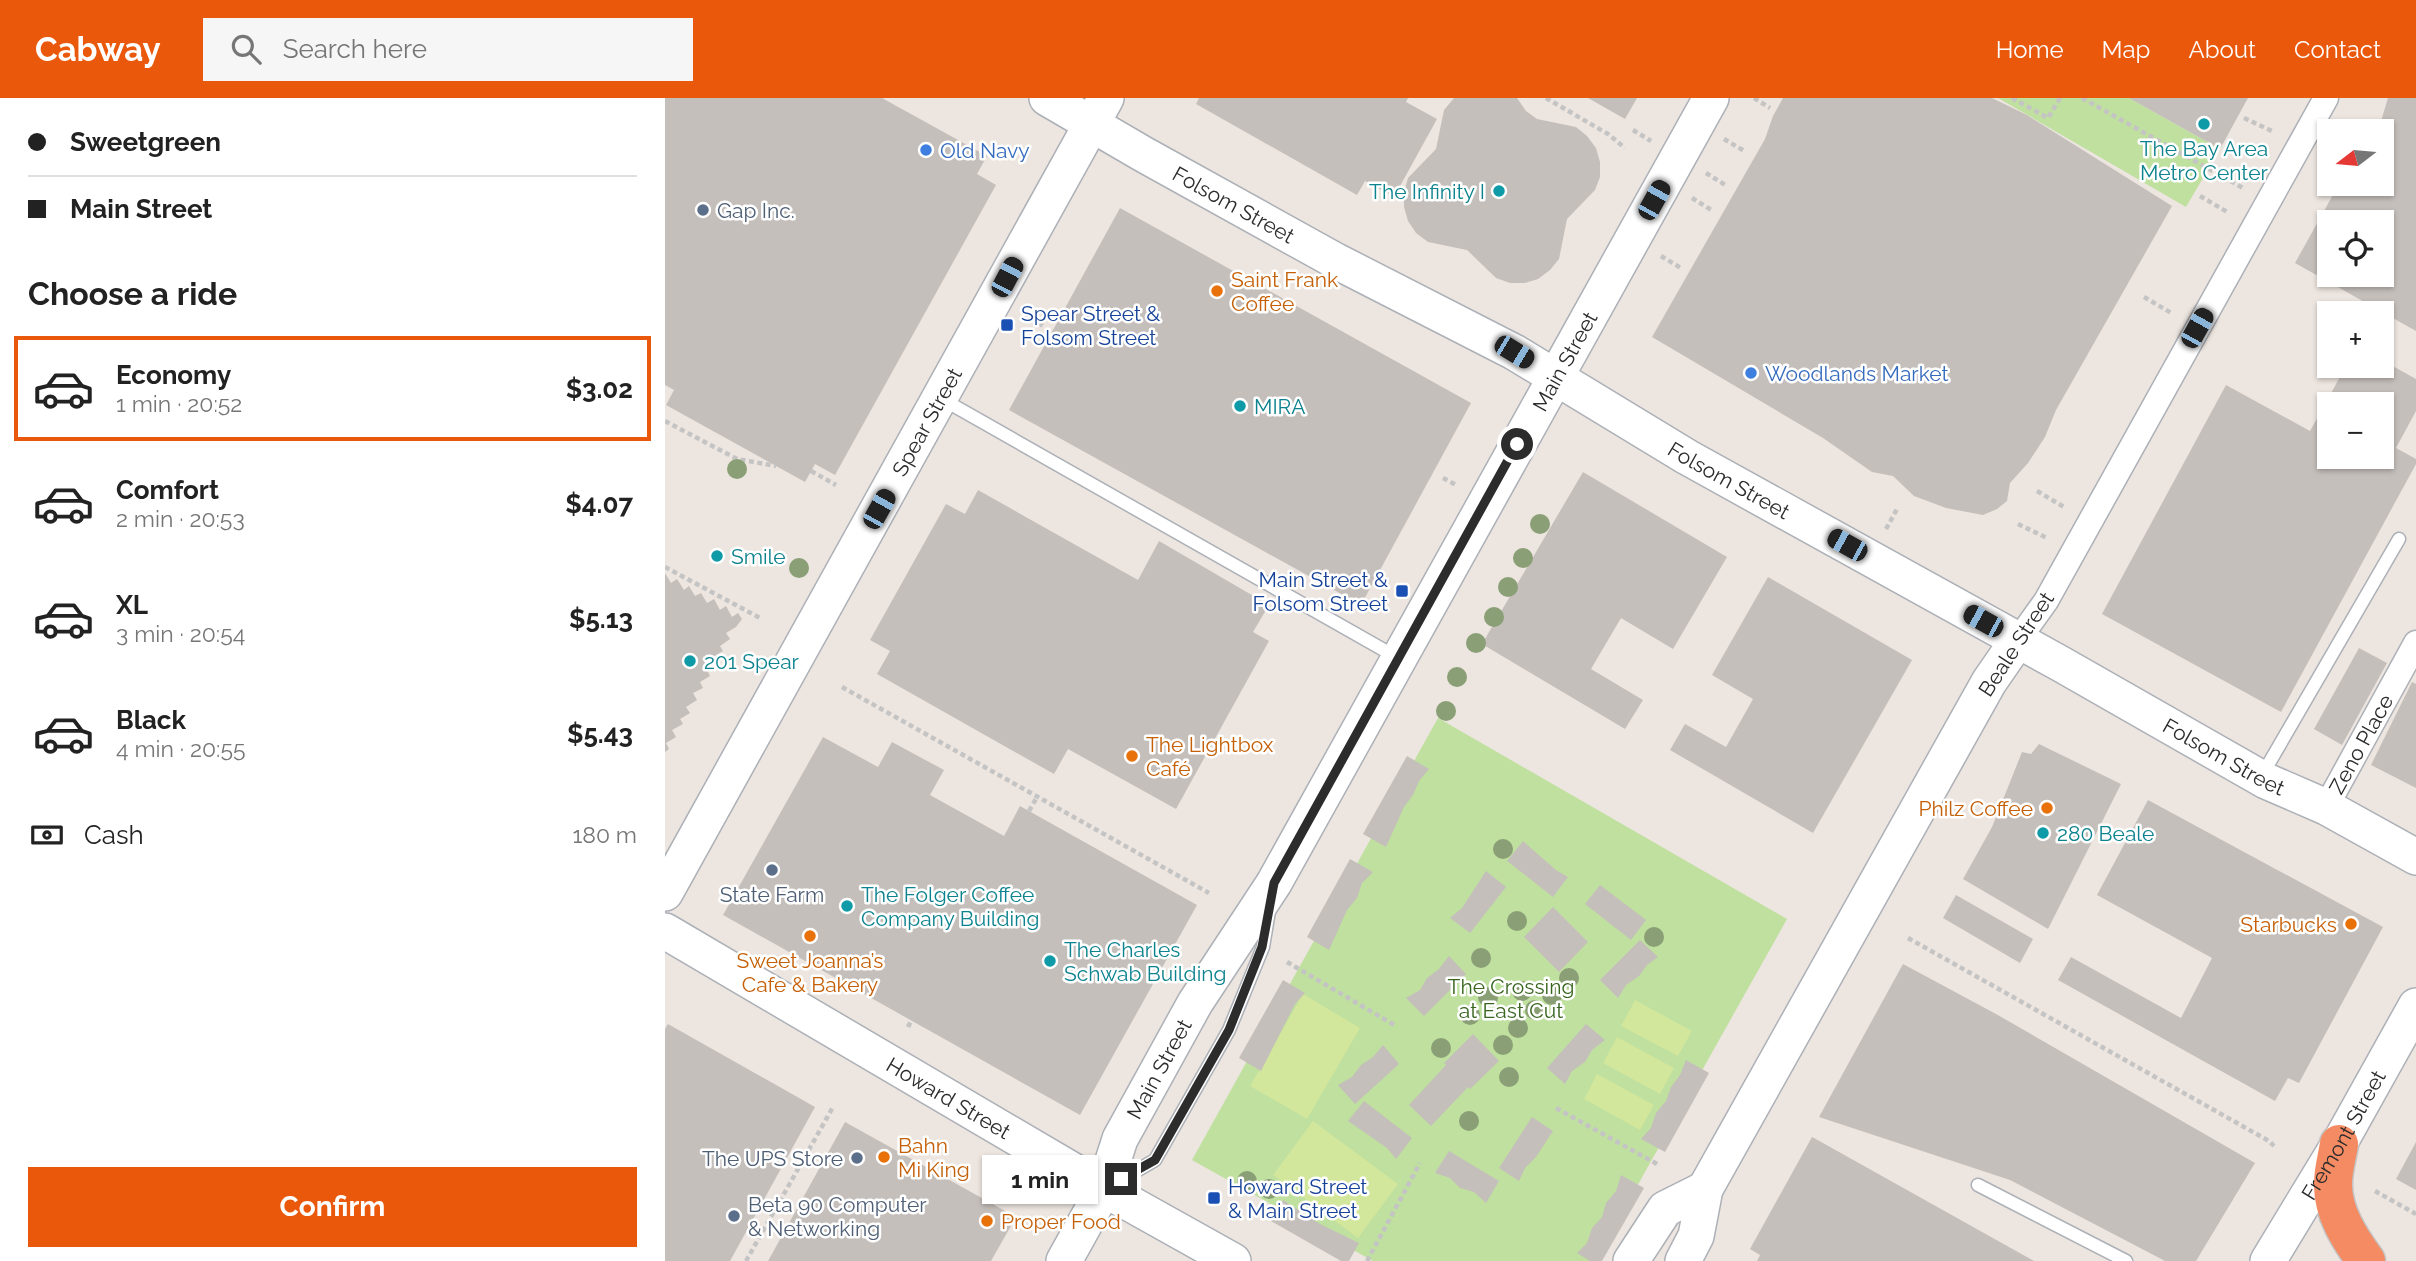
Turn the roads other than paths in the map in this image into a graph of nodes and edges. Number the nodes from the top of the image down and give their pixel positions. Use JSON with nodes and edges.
{"nodes":[{"id":1,"x":1047,"y":98,"type":"edge"},
{"id":2,"x":1711,"y":98,"type":"edge"},
{"id":3,"x":2326,"y":98,"type":"edge"},
{"id":4,"x":1099,"y":111,"type":"edge"},
{"id":5,"x":1554,"y":377,"type":"junction"},
{"id":6,"x":941,"y":398,"type":"junction"},
{"id":7,"x":2399,"y":540,"type":"dead end"},
{"id":8,"x":2018,"y":640,"type":"junction"},
{"id":9,"x":2416,"y":643,"type":"edge"},
{"id":10,"x":1399,"y":658,"type":"junction"},
{"id":11,"x":2261,"y":778,"type":"junction"},
{"id":12,"x":2326,"y":807,"type":"junction"},
{"id":13,"x":2416,"y":857,"type":"edge"},
{"id":14,"x":665,"y":893,"type":"edge"},
{"id":15,"x":665,"y":931,"type":"edge"},
{"id":16,"x":2416,"y":1006,"type":"edge"},
{"id":17,"x":2339,"y":1144,"type":"junction"},
{"id":18,"x":1978,"y":1185,"type":"dead end"},
{"id":19,"x":1104,"y":1189,"type":"junction"},
{"id":20,"x":1705,"y":1189,"type":"junction"},
{"id":21,"x":1064,"y":1261,"type":"edge"},
{"id":22,"x":1233,"y":1261,"type":"edge"},
{"id":23,"x":1631,"y":1261,"type":"edge"},
{"id":24,"x":1683,"y":1261,"type":"edge"},
{"id":25,"x":2126,"y":1261,"type":"edge"},
{"id":26,"x":2268,"y":1261,"type":"edge"},
{"id":27,"x":2366,"y":1261,"type":"edge"}],
"edges":[{"from":1,"to":4,"type":"street","name":"Folsom Street"},
{"from":2,"to":5,"type":"street","name":"Main Street"},
{"from":3,"to":8,"type":"street","name":"Beale Street"},
{"from":4,"to":5,"type":"street","name":"Folsom Street"},
{"from":4,"to":6,"type":"street","name":"Spear Street"},
{"from":5,"to":8,"type":"street","name":"Folsom Street"},
{"from":5,"to":10,"type":"street","name":"Main Street"},
{"from":6,"to":10,"type":"lane"},
{"from":6,"to":14,"type":"street","name":"Spear Street"},
{"from":7,"to":11,"type":"lane"},
{"from":8,"to":11,"type":"street","name":"Folsom Street"},
{"from":8,"to":20,"type":"street","name":"Beale Street"},
{"from":9,"to":12,"type":"street","name":"Zeno Place"},
{"from":10,"to":19,"type":"street","name":"Main Street"},
{"from":11,"to":12,"type":"street","name":"Folsom Street"},
{"from":12,"to":13,"type":"street","name":"Folsom Street"},
{"from":15,"to":19,"type":"street","name":"Howard Street"},
{"from":16,"to":17,"type":"street","name":"Fremont Street"},
{"from":17,"to":26,"type":"street","name":"Fremont Street"},
{"from":17,"to":27,"type":"highway"},
{"from":18,"to":25,"type":"lane"},
{"from":19,"to":21,"type":"street","name":"Main Street"},
{"from":19,"to":22,"type":"street","name":"Howard Street"},
{"from":20,"to":23,"type":"street"},
{"from":20,"to":24,"type":"street","name":"Beale Street"}]}
